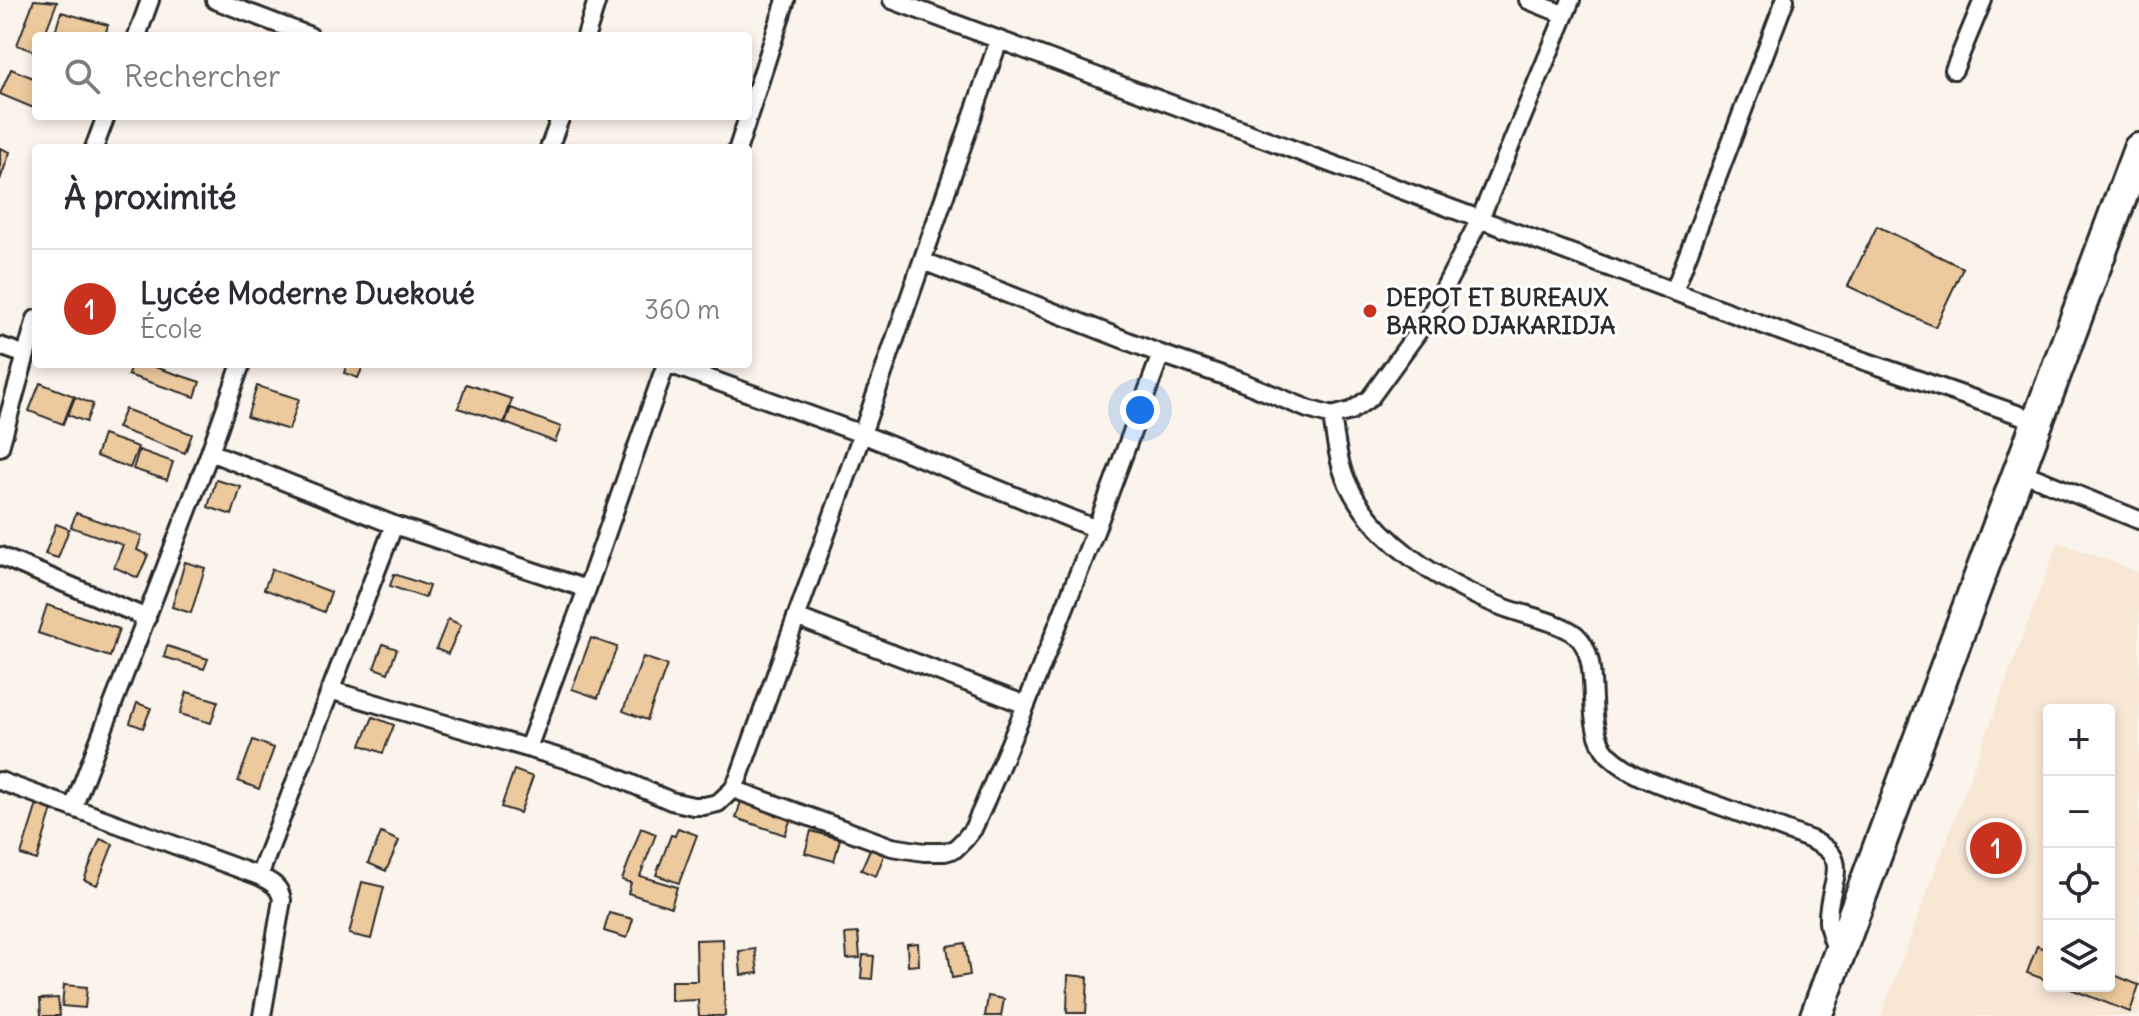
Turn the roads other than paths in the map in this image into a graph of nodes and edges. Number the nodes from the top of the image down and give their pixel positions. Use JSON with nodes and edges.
{"nodes":[{"id":1,"x":150,"y":0,"type":"edge"},
{"id":2,"x":215,"y":0,"type":"edge"},
{"id":3,"x":597,"y":0,"type":"edge"},
{"id":4,"x":786,"y":0,"type":"edge"},
{"id":5,"x":892,"y":0,"type":"edge"},
{"id":6,"x":1528,"y":0,"type":"edge"},
{"id":7,"x":1785,"y":0,"type":"edge"},
{"id":8,"x":1983,"y":0,"type":"edge"},
{"id":9,"x":1568,"y":8,"type":"edge"},
{"id":10,"x":138,"y":32,"type":"edge"},
{"id":11,"x":299,"y":32,"type":"edge"},
{"id":12,"x":587,"y":32,"type":"edge"},
{"id":13,"x":999,"y":40,"type":"junction"},
{"id":14,"x":1954,"y":70,"type":"dead end"},
{"id":15,"x":752,"y":105,"type":"edge"},
{"id":16,"x":104,"y":120,"type":"edge"},
{"id":17,"x":560,"y":120,"type":"edge"},
{"id":18,"x":747,"y":120,"type":"edge"},
{"id":19,"x":96,"y":144,"type":"edge"},
{"id":20,"x":550,"y":144,"type":"edge"},
{"id":21,"x":739,"y":144,"type":"edge"},
{"id":22,"x":2139,"y":149,"type":"edge"},
{"id":23,"x":1480,"y":219,"type":"junction"},
{"id":24,"x":923,"y":261,"type":"junction"},
{"id":25,"x":1674,"y":291,"type":"junction"},
{"id":26,"x":32,"y":333,"type":"edge"},
{"id":27,"x":0,"y":346,"type":"edge"},
{"id":28,"x":1161,"y":354,"type":"junction"},
{"id":29,"x":26,"y":355,"type":"junction"},
{"id":30,"x":240,"y":368,"type":"edge"},
{"id":31,"x":666,"y":368,"type":"edge"},
{"id":32,"x":678,"y":368,"type":"edge"},
{"id":33,"x":1332,"y":416,"type":"junction"},
{"id":34,"x":2037,"y":421,"type":"junction"},
{"id":35,"x":862,"y":434,"type":"junction"},
{"id":36,"x":0,"y":447,"type":"edge"},
{"id":37,"x":210,"y":452,"type":"junction"},
{"id":38,"x":2019,"y":471,"type":"junction"},
{"id":39,"x":2139,"y":520,"type":"edge"},
{"id":40,"x":394,"y":525,"type":"junction"},
{"id":41,"x":1096,"y":529,"type":"junction"},
{"id":42,"x":0,"y":556,"type":"edge"},
{"id":43,"x":587,"y":589,"type":"junction"},
{"id":44,"x":796,"y":617,"type":"junction"},
{"id":45,"x":147,"y":618,"type":"junction"},
{"id":46,"x":330,"y":690,"type":"junction"},
{"id":47,"x":1026,"y":705,"type":"junction"},
{"id":48,"x":528,"y":748,"type":"junction"},
{"id":49,"x":0,"y":781,"type":"edge"},
{"id":50,"x":733,"y":789,"type":"junction"},
{"id":51,"x":73,"y":808,"type":"junction"},
{"id":52,"x":259,"y":876,"type":"junction"},
{"id":53,"x":1839,"y":954,"type":"junction"},
{"id":54,"x":262,"y":1016,"type":"edge"},
{"id":55,"x":1816,"y":1016,"type":"edge"}],
"edges":[{"from":1,"to":10,"type":"street"},
{"from":2,"to":11,"type":"street"},
{"from":3,"to":12,"type":"street"},
{"from":4,"to":15,"type":"street"},
{"from":5,"to":13,"type":"street"},
{"from":6,"to":9,"type":"street"},
{"from":7,"to":25,"type":"street"},
{"from":8,"to":14,"type":"street"},
{"from":9,"to":23,"type":"street"},
{"from":13,"to":23,"type":"street"},
{"from":13,"to":24,"type":"street"},
{"from":16,"to":19,"type":"street"},
{"from":17,"to":20,"type":"street"},
{"from":18,"to":21,"type":"street"},
{"from":22,"to":34,"type":"highway"},
{"from":23,"to":25,"type":"street"},
{"from":23,"to":33,"type":"street"},
{"from":24,"to":28,"type":"street"},
{"from":24,"to":35,"type":"street"},
{"from":25,"to":34,"type":"street"},
{"from":26,"to":29,"type":"street"},
{"from":27,"to":29,"type":"street"},
{"from":28,"to":33,"type":"street"},
{"from":28,"to":41,"type":"street"},
{"from":29,"to":36,"type":"street"},
{"from":30,"to":37,"type":"street"},
{"from":31,"to":43,"type":"street"},
{"from":32,"to":35,"type":"street"},
{"from":33,"to":53,"type":"street"},
{"from":34,"to":38,"type":"highway"},
{"from":35,"to":41,"type":"street"},
{"from":35,"to":44,"type":"street"},
{"from":37,"to":40,"type":"street"},
{"from":37,"to":45,"type":"street"},
{"from":38,"to":39,"type":"street"},
{"from":38,"to":53,"type":"highway"},
{"from":40,"to":43,"type":"street"},
{"from":40,"to":46,"type":"street"},
{"from":41,"to":47,"type":"street"},
{"from":42,"to":45,"type":"street"},
{"from":43,"to":48,"type":"street"},
{"from":44,"to":47,"type":"street"},
{"from":44,"to":50,"type":"street"},
{"from":45,"to":51,"type":"street"},
{"from":46,"to":48,"type":"street"},
{"from":46,"to":52,"type":"street"},
{"from":47,"to":50,"type":"street"},
{"from":48,"to":50,"type":"street"},
{"from":49,"to":51,"type":"street"},
{"from":51,"to":52,"type":"street"},
{"from":52,"to":54,"type":"street"},
{"from":53,"to":55,"type":"highway"}]}
